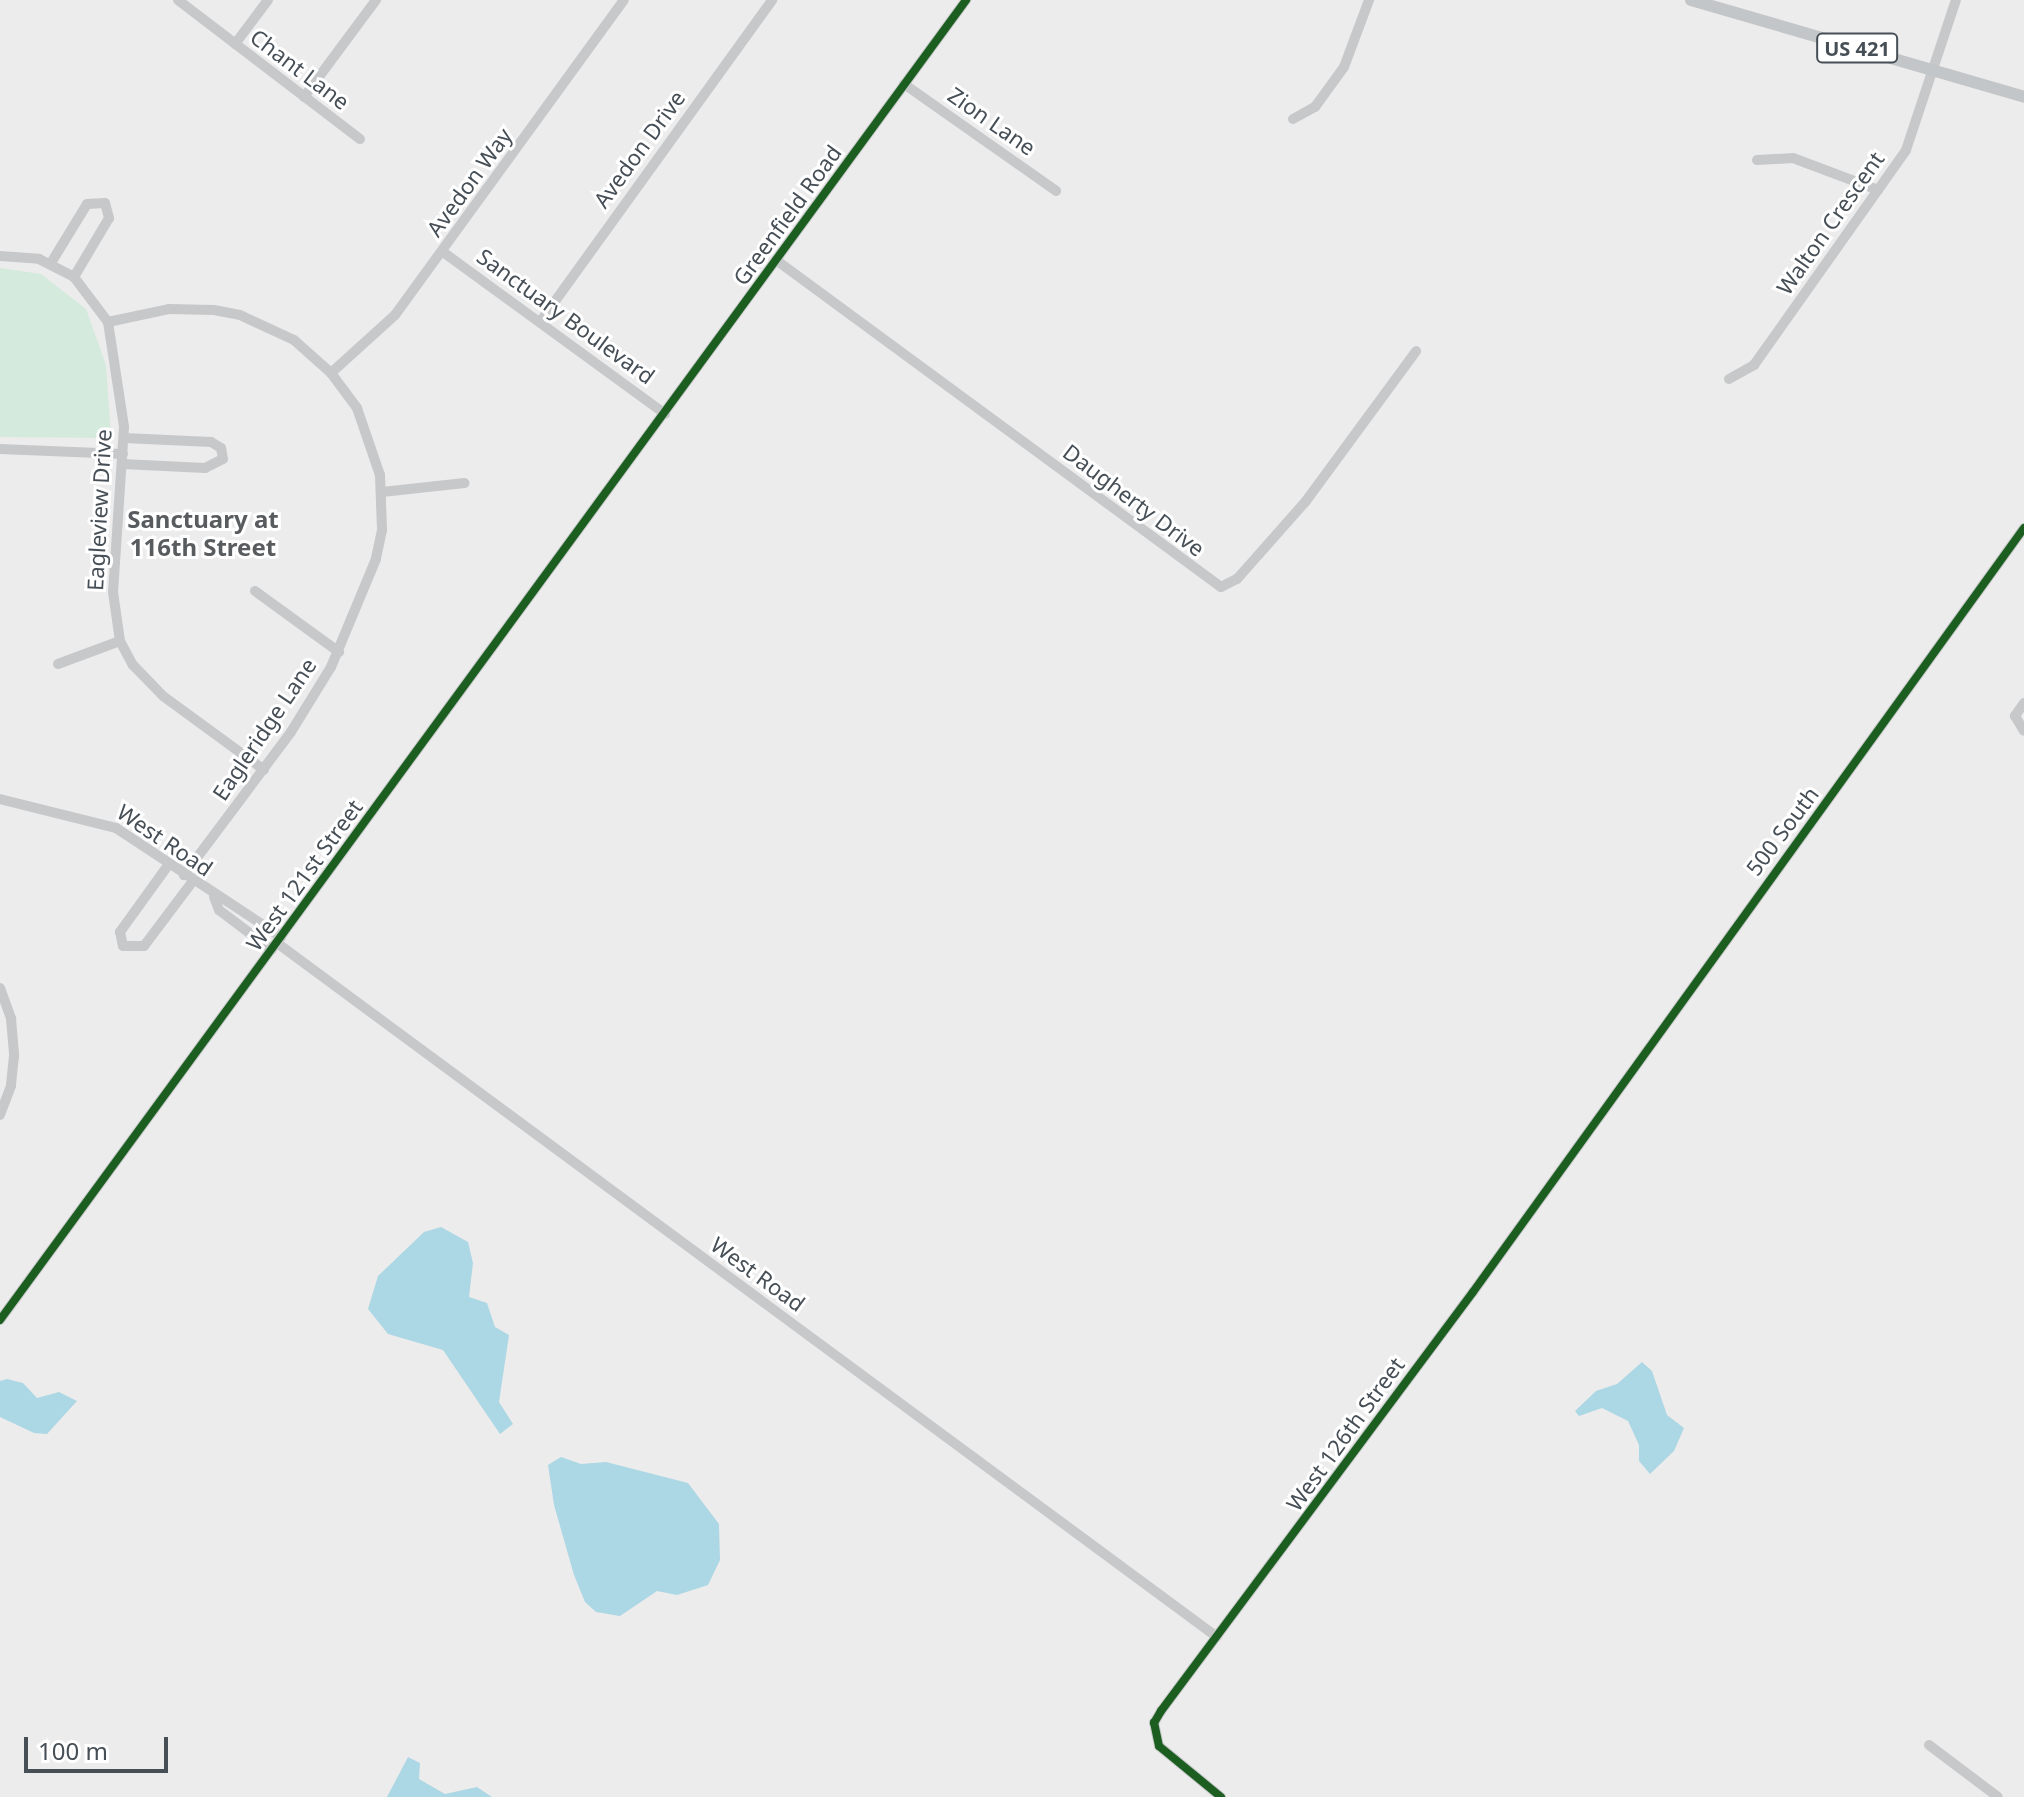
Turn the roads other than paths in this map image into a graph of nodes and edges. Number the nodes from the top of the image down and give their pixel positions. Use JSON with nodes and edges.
{"nodes":[{"id":1,"x":178,"y":0,"type":"edge"},
{"id":2,"x":268,"y":0,"type":"edge"},
{"id":3,"x":376,"y":0,"type":"edge"},
{"id":4,"x":624,"y":0,"type":"edge"},
{"id":5,"x":772,"y":0,"type":"edge"},
{"id":6,"x":966,"y":0,"type":"edge"},
{"id":7,"x":1369,"y":0,"type":"edge"},
{"id":8,"x":1691,"y":0,"type":"edge"},
{"id":9,"x":1956,"y":0,"type":"edge"},
{"id":10,"x":235,"y":44,"type":"junction"},
{"id":11,"x":1934,"y":71,"type":"junction"},
{"id":12,"x":904,"y":84,"type":"junction"},
{"id":13,"x":304,"y":97,"type":"junction"},
{"id":14,"x":2024,"y":97,"type":"edge"},
{"id":15,"x":1293,"y":119,"type":"dead end"},
{"id":16,"x":360,"y":139,"type":"dead end"},
{"id":17,"x":1757,"y":160,"type":"dead end"},
{"id":18,"x":1878,"y":190,"type":"junction"},
{"id":19,"x":1056,"y":191,"type":"dead end"},
{"id":20,"x":443,"y":252,"type":"junction"},
{"id":21,"x":0,"y":256,"type":"edge"},
{"id":22,"x":776,"y":260,"type":"junction"},
{"id":23,"x":51,"y":263,"type":"junction"},
{"id":24,"x":74,"y":277,"type":"junction"},
{"id":25,"x":108,"y":322,"type":"junction"},
{"id":26,"x":540,"y":322,"type":"junction"},
{"id":27,"x":1416,"y":351,"type":"dead end"},
{"id":28,"x":331,"y":373,"type":"junction"},
{"id":29,"x":1729,"y":379,"type":"dead end"},
{"id":30,"x":665,"y":414,"type":"junction"},
{"id":31,"x":124,"y":438,"type":"junction"},
{"id":32,"x":0,"y":449,"type":"edge"},
{"id":33,"x":638,"y":451,"type":"joint"},
{"id":34,"x":122,"y":459,"type":"junction"},
{"id":35,"x":465,"y":483,"type":"dead end"},
{"id":36,"x":382,"y":492,"type":"junction"},
{"id":37,"x":2024,"y":528,"type":"edge"},
{"id":38,"x":255,"y":591,"type":"dead end"},
{"id":39,"x":120,"y":641,"type":"junction"},
{"id":40,"x":339,"y":652,"type":"junction"},
{"id":41,"x":58,"y":664,"type":"dead end"},
{"id":42,"x":2024,"y":703,"type":"edge"},
{"id":43,"x":2024,"y":731,"type":"edge"},
{"id":44,"x":264,"y":770,"type":"junction"},
{"id":45,"x":0,"y":799,"type":"edge"},
{"id":46,"x":169,"y":864,"type":"junction"},
{"id":47,"x":189,"y":878,"type":"junction"},
{"id":48,"x":276,"y":943,"type":"junction"},
{"id":49,"x":0,"y":988,"type":"edge"},
{"id":50,"x":0,"y":1115,"type":"edge"},
{"id":51,"x":1569,"y":1156,"type":"joint"},
{"id":52,"x":0,"y":1320,"type":"edge"},
{"id":53,"x":1217,"y":1637,"type":"junction"},
{"id":54,"x":1929,"y":1745,"type":"dead end"},
{"id":55,"x":1221,"y":1797,"type":"edge"},
{"id":56,"x":1998,"y":1797,"type":"edge"}],
"edges":[{"from":1,"to":10,"type":"street","name":"Chant Lane"},
{"from":2,"to":10,"type":"street"},
{"from":3,"to":13,"type":"street"},
{"from":4,"to":20,"type":"street","name":"Avedon Way"},
{"from":5,"to":26,"type":"street","name":"Avedon Drive"},
{"from":6,"to":12,"type":"street","name":"Greenfield Road"},
{"from":7,"to":15,"type":"street"},
{"from":8,"to":11,"type":"main road","number":"US 421"},
{"from":9,"to":11,"type":"street","name":"Walton Crescent"},
{"from":10,"to":13,"type":"street","name":"Chant Lane"},
{"from":11,"to":14,"type":"main road","number":"US 421"},
{"from":11,"to":18,"type":"street","name":"Walton Crescent"},
{"from":12,"to":19,"type":"street","name":"Zion Lane"},
{"from":12,"to":22,"type":"street","name":"Greenfield Road"},
{"from":13,"to":16,"type":"street","name":"Chant Lane"},
{"from":17,"to":18,"type":"street"},
{"from":18,"to":29,"type":"street","name":"Walton Crescent"},
{"from":20,"to":26,"type":"street","name":"Sanctuary Boulevard"},
{"from":20,"to":28,"type":"street","name":"Avedon Way"},
{"from":21,"to":23,"type":"street","name":"Eagleview Drive"},
{"from":22,"to":27,"type":"street","name":"Daugherty Drive"},
{"from":22,"to":30,"type":"street","name":"Greenfield Road"},
{"from":23,"to":24,"type":"street","name":"Eagleview Drive"},
{"from":23,"to":24,"type":"street"},
{"from":24,"to":25,"type":"street","name":"Eagleview Drive"},
{"from":25,"to":28,"type":"street","name":"Eagleridge Lane"},
{"from":25,"to":31,"type":"street","name":"Eagleview Drive"},
{"from":26,"to":30,"type":"street","name":"Sanctuary Boulevard"},
{"from":28,"to":36,"type":"street","name":"Eagleridge Lane"},
{"from":30,"to":33,"type":"street","name":"Greenfield Road"},
{"from":31,"to":34,"type":"street","name":"Eagleview Drive"},
{"from":31,"to":34,"type":"street"},
{"from":32,"to":34,"type":"street"},
{"from":33,"to":48,"type":"street","name":"West 121st Street"},
{"from":34,"to":39,"type":"street","name":"Eagleview Drive"},
{"from":35,"to":36,"type":"street"},
{"from":36,"to":40,"type":"street","name":"Eagleridge Lane"},
{"from":37,"to":51,"type":"street","name":"500 South"},
{"from":38,"to":40,"type":"street"},
{"from":39,"to":41,"type":"street"},
{"from":39,"to":44,"type":"street","name":"Eagleview Drive"},
{"from":40,"to":44,"type":"street","name":"Eagleridge Lane"},
{"from":42,"to":43,"type":"street"},
{"from":44,"to":47,"type":"street","name":"Eagleridge Lane"},
{"from":45,"to":46,"type":"street","name":"West Road"},
{"from":46,"to":47,"type":"street","name":"West Road"},
{"from":46,"to":47,"type":"street","name":"Eagleridge Lane"},
{"from":47,"to":48,"type":"street","name":"West Road"},
{"from":48,"to":52,"type":"street","name":"West 121st Street"},
{"from":48,"to":53,"type":"street","name":"West Road"},
{"from":49,"to":50,"type":"street"},
{"from":51,"to":53,"type":"street","name":"West 126th Street"},
{"from":53,"to":55,"type":"street","name":"West 126th Street"},
{"from":54,"to":56,"type":"street"}]}
